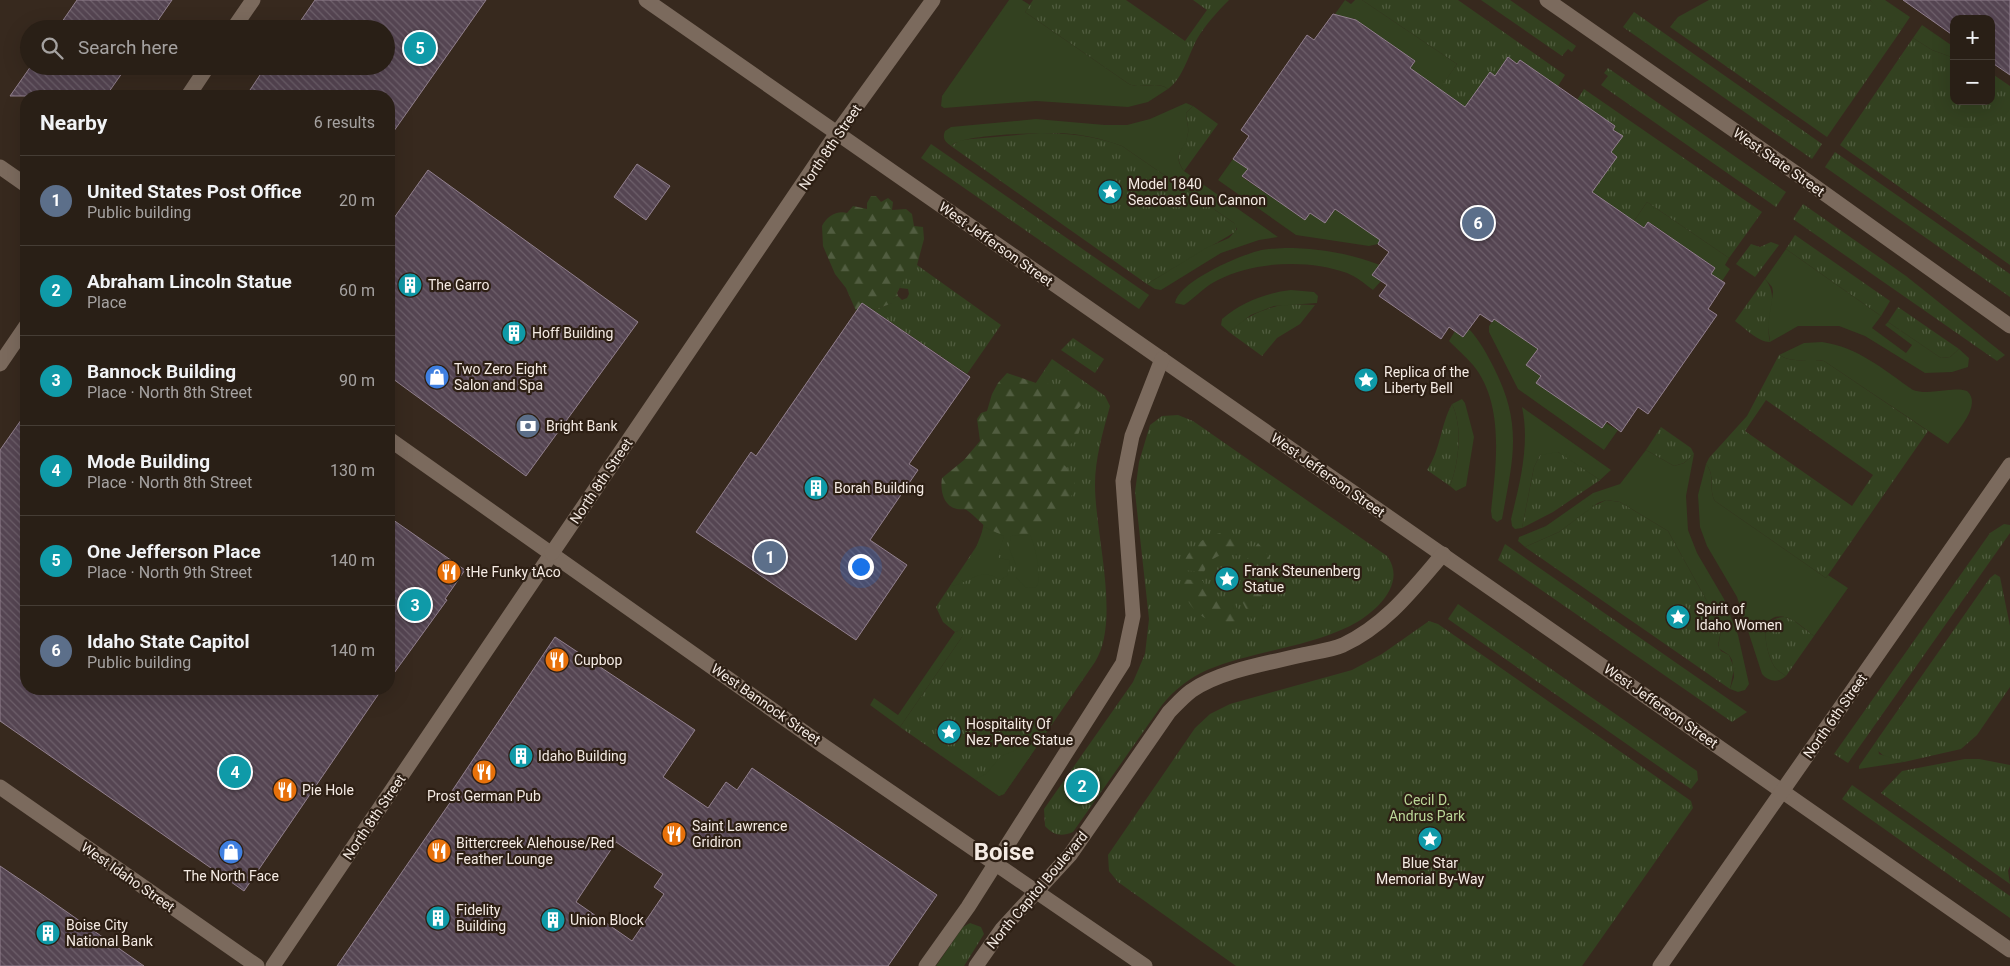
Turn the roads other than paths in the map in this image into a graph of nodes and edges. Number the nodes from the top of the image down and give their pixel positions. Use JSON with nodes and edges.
{"nodes":[{"id":1,"x":253,"y":0,"type":"edge"},
{"id":2,"x":646,"y":0,"type":"edge"},
{"id":3,"x":933,"y":0,"type":"edge"},
{"id":4,"x":1547,"y":0,"type":"edge"},
{"id":5,"x":240,"y":20,"type":"edge"},
{"id":6,"x":202,"y":75,"type":"edge"},
{"id":7,"x":192,"y":90,"type":"edge"},
{"id":8,"x":838,"y":133,"type":"junction"},
{"id":9,"x":0,"y":167,"type":"edge"},
{"id":10,"x":20,"y":181,"type":"edge"},
{"id":11,"x":2010,"y":326,"type":"edge"},
{"id":12,"x":20,"y":335,"type":"edge"},
{"id":13,"x":1162,"y":359,"type":"junction"},
{"id":14,"x":0,"y":364,"type":"edge"},
{"id":15,"x":395,"y":443,"type":"edge"},
{"id":16,"x":2010,"y":465,"type":"edge"},
{"id":17,"x":552,"y":553,"type":"junction"},
{"id":18,"x":1443,"y":554,"type":"junction"},
{"id":19,"x":0,"y":787,"type":"edge"},
{"id":20,"x":1783,"y":791,"type":"junction"},
{"id":21,"x":996,"y":863,"type":"junction"},
{"id":22,"x":1036,"y":891,"type":"junction"},
{"id":23,"x":2010,"y":950,"type":"edge"},
{"id":24,"x":257,"y":966,"type":"edge"},
{"id":25,"x":273,"y":966,"type":"edge"},
{"id":26,"x":926,"y":966,"type":"edge"},
{"id":27,"x":976,"y":966,"type":"edge"},
{"id":28,"x":1145,"y":966,"type":"edge"},
{"id":29,"x":1660,"y":966,"type":"edge"}],
"edges":[{"from":1,"to":5,"type":"street"},
{"from":2,"to":8,"type":"street","name":"West Jefferson Street"},
{"from":3,"to":8,"type":"street","name":"North 8th Street"},
{"from":4,"to":11,"type":"street","name":"West State Street"},
{"from":6,"to":7,"type":"street"},
{"from":8,"to":13,"type":"street","name":"West Jefferson Street"},
{"from":8,"to":17,"type":"street","name":"North 8th Street"},
{"from":9,"to":10,"type":"street"},
{"from":12,"to":14,"type":"street"},
{"from":13,"to":18,"type":"street","name":"West Jefferson Street"},
{"from":13,"to":21,"type":"street"},
{"from":15,"to":17,"type":"street","name":"West Bannock Street"},
{"from":16,"to":20,"type":"street","name":"North 6th Street"},
{"from":17,"to":21,"type":"street","name":"West Bannock Street"},
{"from":17,"to":25,"type":"street","name":"North 8th Street"},
{"from":18,"to":20,"type":"street","name":"West Jefferson Street"},
{"from":18,"to":22,"type":"street","name":"North Capitol Boulevard"},
{"from":19,"to":24,"type":"street","name":"West Idaho Street"},
{"from":20,"to":23,"type":"street","name":"West Jefferson Street"},
{"from":20,"to":29,"type":"street","name":"North 6th Street"},
{"from":21,"to":22,"type":"street","name":"West Bannock Street"},
{"from":21,"to":26,"type":"street"},
{"from":22,"to":27,"type":"street","name":"North Capitol Boulevard"},
{"from":22,"to":28,"type":"street","name":"West Bannock Street"}]}
